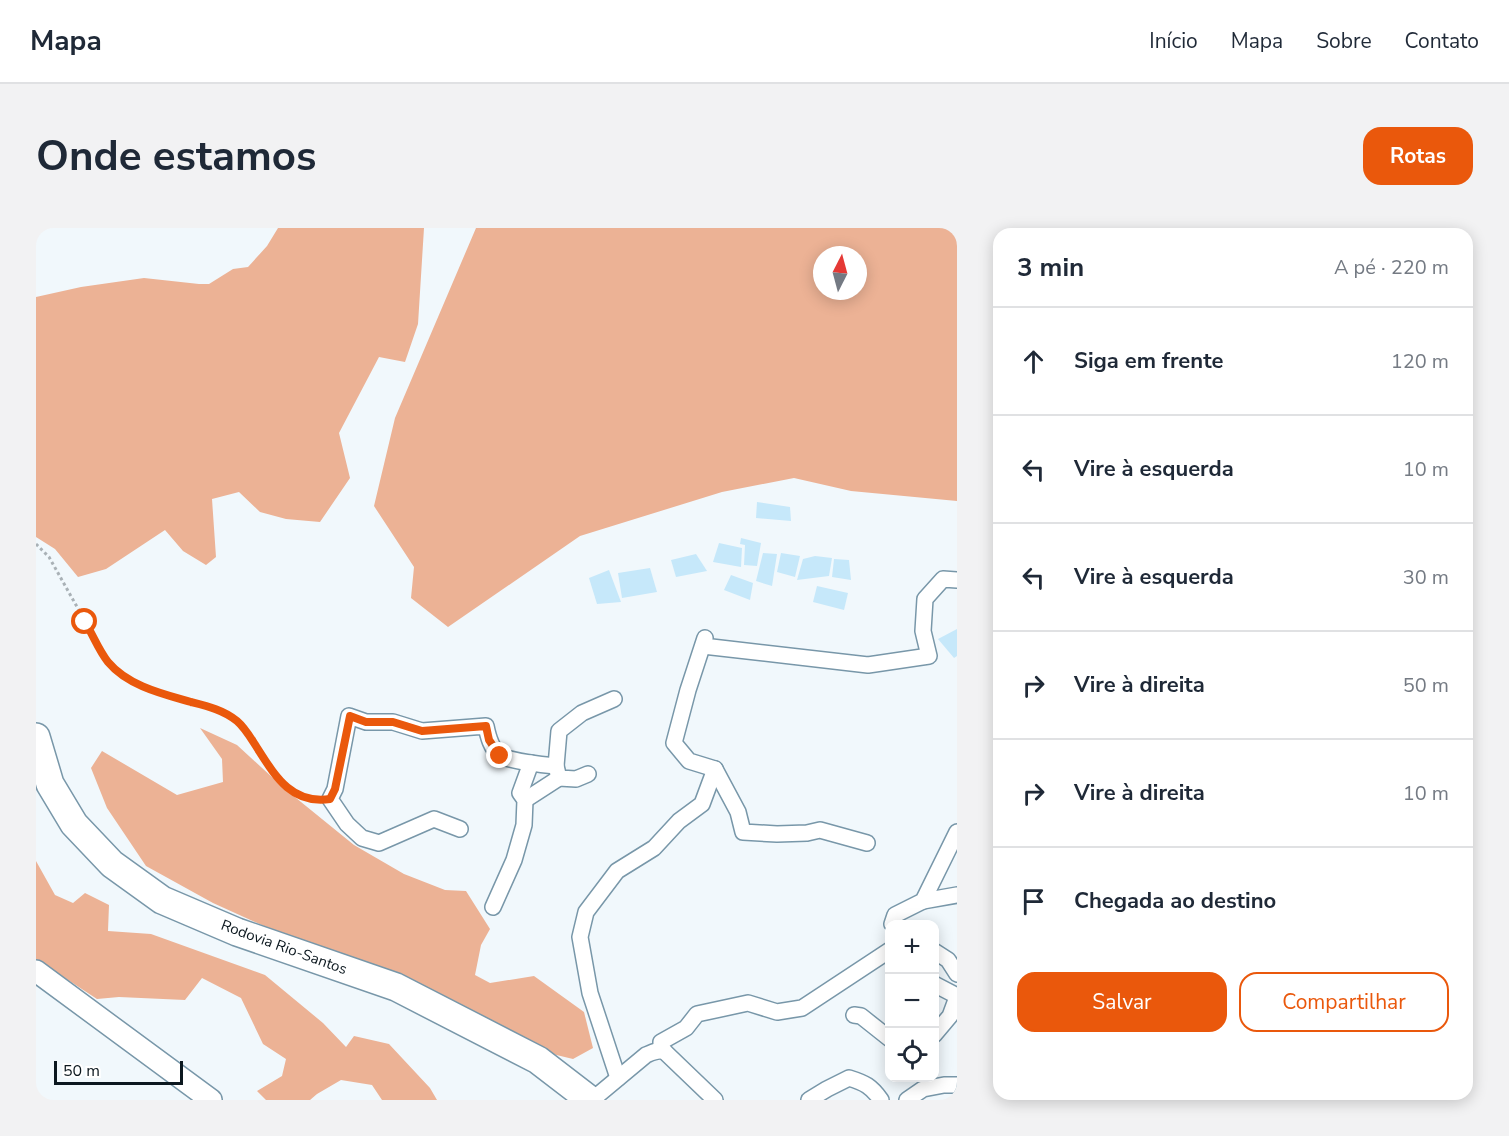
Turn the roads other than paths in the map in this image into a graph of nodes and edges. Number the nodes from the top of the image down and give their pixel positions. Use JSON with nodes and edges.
{"nodes":[{"id":1,"x":957,"y":580,"type":"edge"},
{"id":2,"x":614,"y":699,"type":"dead end"},
{"id":3,"x":36,"y":736,"type":"edge"},
{"id":4,"x":531,"y":763,"type":"junction"},
{"id":5,"x":715,"y":769,"type":"junction"},
{"id":6,"x":558,"y":772,"type":"junction"},
{"id":7,"x":588,"y":774,"type":"dead end"},
{"id":8,"x":525,"y":800,"type":"junction"},
{"id":9,"x":460,"y":829,"type":"dead end"},
{"id":10,"x":957,"y":832,"type":"edge"},
{"id":11,"x":867,"y":843,"type":"dead end"},
{"id":12,"x":957,"y":895,"type":"edge"},
{"id":13,"x":923,"y":901,"type":"junction"},
{"id":14,"x":493,"y":907,"type":"dead end"},
{"id":15,"x":893,"y":920,"type":"edge"},
{"id":16,"x":885,"y":953,"type":"edge"},
{"id":17,"x":939,"y":954,"type":"edge"},
{"id":18,"x":36,"y":971,"type":"edge"},
{"id":19,"x":957,"y":974,"type":"edge"},
{"id":20,"x":939,"y":987,"type":"edge"},
{"id":21,"x":957,"y":996,"type":"edge"},
{"id":22,"x":854,"y":1015,"type":"dead end"},
{"id":23,"x":939,"y":1029,"type":"edge"},
{"id":24,"x":885,"y":1035,"type":"edge"},
{"id":25,"x":666,"y":1052,"type":"junction"},
{"id":26,"x":618,"y":1078,"type":"junction"},
{"id":27,"x":957,"y":1085,"type":"edge"},
{"id":28,"x":211,"y":1100,"type":"edge"},
{"id":29,"x":591,"y":1100,"type":"edge"},
{"id":30,"x":715,"y":1100,"type":"edge"},
{"id":31,"x":809,"y":1100,"type":"edge"},
{"id":32,"x":881,"y":1100,"type":"edge"},
{"id":33,"x":907,"y":1100,"type":"edge"}],
"edges":[{"from":1,"to":5,"type":"street"},
{"from":2,"to":6,"type":"street"},
{"from":3,"to":29,"type":"highway","name":"Rodovia Rio-Santos"},
{"from":4,"to":6,"type":"street"},
{"from":4,"to":8,"type":"street"},
{"from":4,"to":9,"type":"street"},
{"from":5,"to":11,"type":"street"},
{"from":5,"to":26,"type":"street"},
{"from":6,"to":7,"type":"street"},
{"from":6,"to":8,"type":"street"},
{"from":8,"to":14,"type":"street"},
{"from":10,"to":13,"type":"street"},
{"from":12,"to":13,"type":"street"},
{"from":13,"to":15,"type":"street"},
{"from":16,"to":25,"type":"street"},
{"from":17,"to":19,"type":"street"},
{"from":18,"to":28,"type":"street"},
{"from":20,"to":21,"type":"street"},
{"from":21,"to":23,"type":"street"},
{"from":22,"to":24,"type":"street"},
{"from":25,"to":26,"type":"street"},
{"from":25,"to":30,"type":"street"},
{"from":26,"to":29,"type":"street"},
{"from":27,"to":33,"type":"street"},
{"from":31,"to":32,"type":"street"}]}
